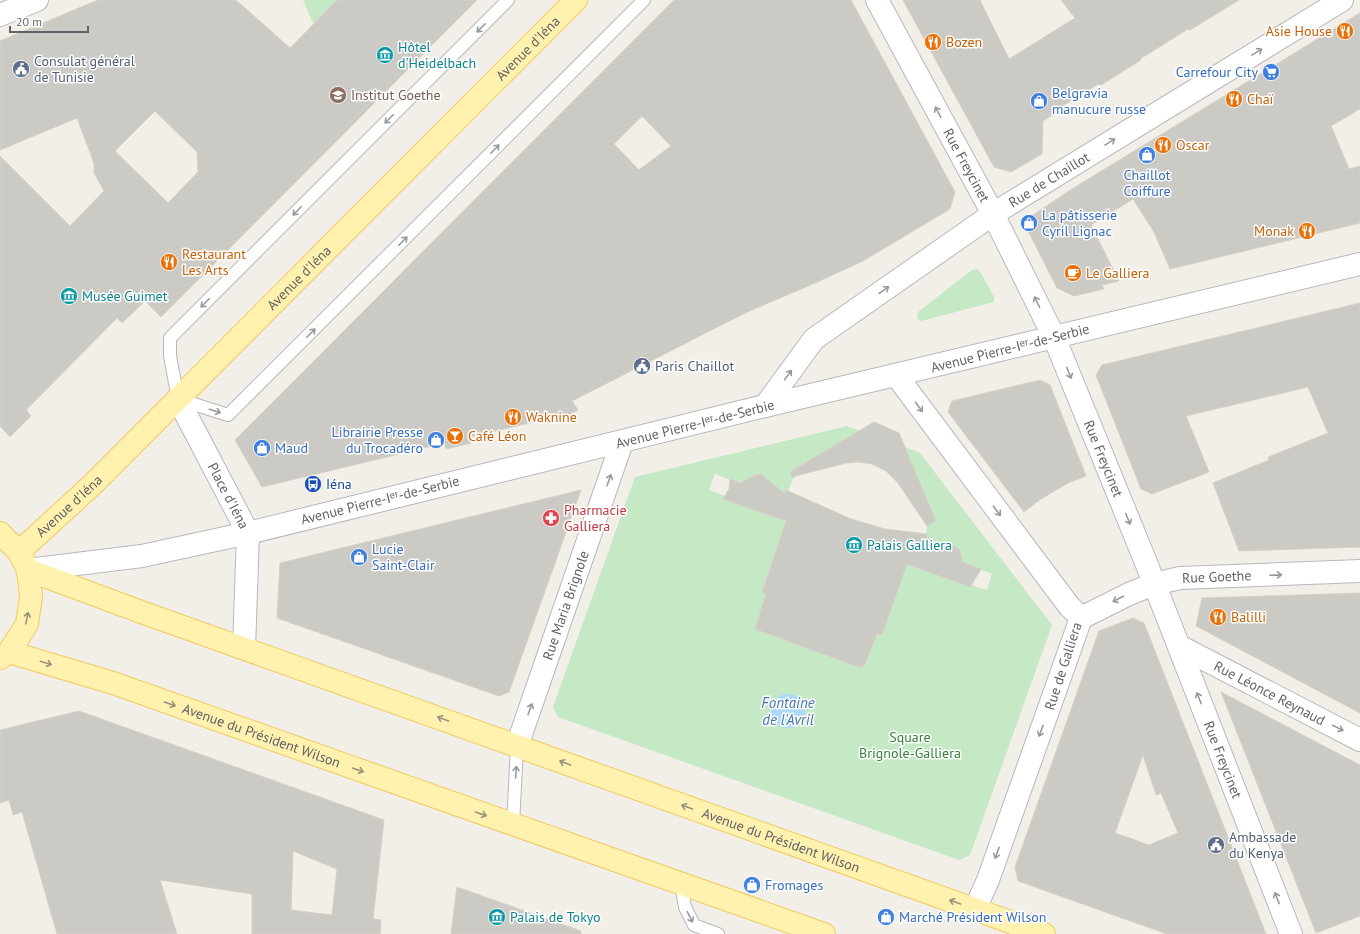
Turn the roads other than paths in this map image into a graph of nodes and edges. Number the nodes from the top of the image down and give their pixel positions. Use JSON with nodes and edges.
{"nodes":[{"id":1,"x":37,"y":0,"type":"edge"},
{"id":2,"x":508,"y":0,"type":"edge"},
{"id":3,"x":576,"y":0,"type":"edge"},
{"id":4,"x":644,"y":0,"type":"edge"},
{"id":5,"x":877,"y":0,"type":"edge"},
{"id":6,"x":1342,"y":0,"type":"edge"},
{"id":7,"x":0,"y":16,"type":"edge"},
{"id":8,"x":993,"y":214,"type":"junction"},
{"id":9,"x":1360,"y":264,"type":"edge"},
{"id":10,"x":1054,"y":337,"type":"junction"},
{"id":11,"x":896,"y":375,"type":"junction"},
{"id":12,"x":178,"y":399,"type":"junction"},
{"id":13,"x":765,"y":406,"type":"junction"},
{"id":14,"x":622,"y":442,"type":"junction"},
{"id":15,"x":0,"y":533,"type":"edge"},
{"id":16,"x":248,"y":533,"type":"junction"},
{"id":17,"x":23,"y":561,"type":"junction"},
{"id":18,"x":1360,"y":571,"type":"edge"},
{"id":19,"x":1154,"y":584,"type":"junction"},
{"id":20,"x":1081,"y":618,"type":"junction"},
{"id":21,"x":1179,"y":646,"type":"junction"},
{"id":22,"x":244,"y":648,"type":"junction"},
{"id":23,"x":4,"y":655,"type":"edge"},
{"id":24,"x":1360,"y":740,"type":"edge"},
{"id":25,"x":517,"y":746,"type":"junction"},
{"id":26,"x":513,"y":825,"type":"junction"},
{"id":27,"x":681,"y":884,"type":"junction"},
{"id":28,"x":975,"y":909,"type":"junction"},
{"id":29,"x":718,"y":934,"type":"edge"},
{"id":30,"x":824,"y":934,"type":"edge"},
{"id":31,"x":1044,"y":934,"type":"edge"},
{"id":32,"x":1291,"y":934,"type":"edge"}],
"edges":[{"from":1,"to":7,"type":"street"},
{"from":2,"to":12,"type":"lane","one_way":true},
{"from":3,"to":12,"type":"main road","name":"Avenue d'Iéna"},
{"from":12,"to":4,"type":"lane","one_way":true},
{"from":8,"to":5,"type":"street","name":"Rue Freycinet","one_way":true},
{"from":8,"to":6,"type":"street","name":"Rue de Chaillot","one_way":true},
{"from":10,"to":8,"type":"street","name":"Rue Freycinet","one_way":true},
{"from":13,"to":8,"type":"street","name":"Rue de Chaillot","one_way":true},
{"from":9,"to":10,"type":"street","name":"Avenue Pierre-Iᵉʳ-de-Serbie"},
{"from":10,"to":11,"type":"street","name":"Avenue Pierre-Iᵉʳ-de-Serbie"},
{"from":10,"to":19,"type":"street","name":"Rue Freycinet","one_way":true},
{"from":11,"to":13,"type":"street","name":"Avenue Pierre-Iᵉʳ-de-Serbie"},
{"from":11,"to":20,"type":"street","name":"Rue de Galliera","one_way":true},
{"from":12,"to":16,"type":"street","name":"Place d'Iéna"},
{"from":12,"to":17,"type":"main road","name":"Avenue d'Iéna"},
{"from":13,"to":14,"type":"street","name":"Avenue Pierre-Iᵉʳ-de-Serbie"},
{"from":14,"to":16,"type":"street","name":"Avenue Pierre-Iᵉʳ-de-Serbie"},
{"from":25,"to":14,"type":"street","name":"Rue Maria Brignole","one_way":true},
{"from":15,"to":17,"type":"main road"},
{"from":16,"to":17,"type":"street","name":"Avenue Pierre-Iᵉʳ-de-Serbie"},
{"from":16,"to":22,"type":"street","name":"Place d'Iéna"},
{"from":17,"to":22,"type":"main road","name":"Avenue du Président Wilson"},
{"from":23,"to":17,"type":"main road","one_way":true},
{"from":19,"to":18,"type":"street","name":"Rue Goethe","one_way":true},
{"from":19,"to":20,"type":"street","name":"Rue Goethe","one_way":true},
{"from":19,"to":21,"type":"street","name":"Rue Freycinet"},
{"from":20,"to":28,"type":"street","name":"Rue de Galliera","one_way":true},
{"from":21,"to":24,"type":"street","name":"Rue Léonce Reynaud","one_way":true},
{"from":32,"to":21,"type":"street","name":"Rue Freycinet","one_way":true},
{"from":25,"to":22,"type":"main road","name":"Avenue du Président Wilson","one_way":true},
{"from":23,"to":26,"type":"main road","name":"Avenue du Président Wilson","one_way":true},
{"from":26,"to":25,"type":"lane","one_way":true},
{"from":28,"to":25,"type":"main road","name":"Avenue du Président Wilson","one_way":true},
{"from":26,"to":27,"type":"main road","name":"Avenue du Président Wilson"},
{"from":27,"to":29,"type":"lane","one_way":true},
{"from":27,"to":30,"type":"main road","name":"Avenue du Président Wilson"},
{"from":28,"to":31,"type":"main road","name":"Avenue du Président Wilson"}]}
